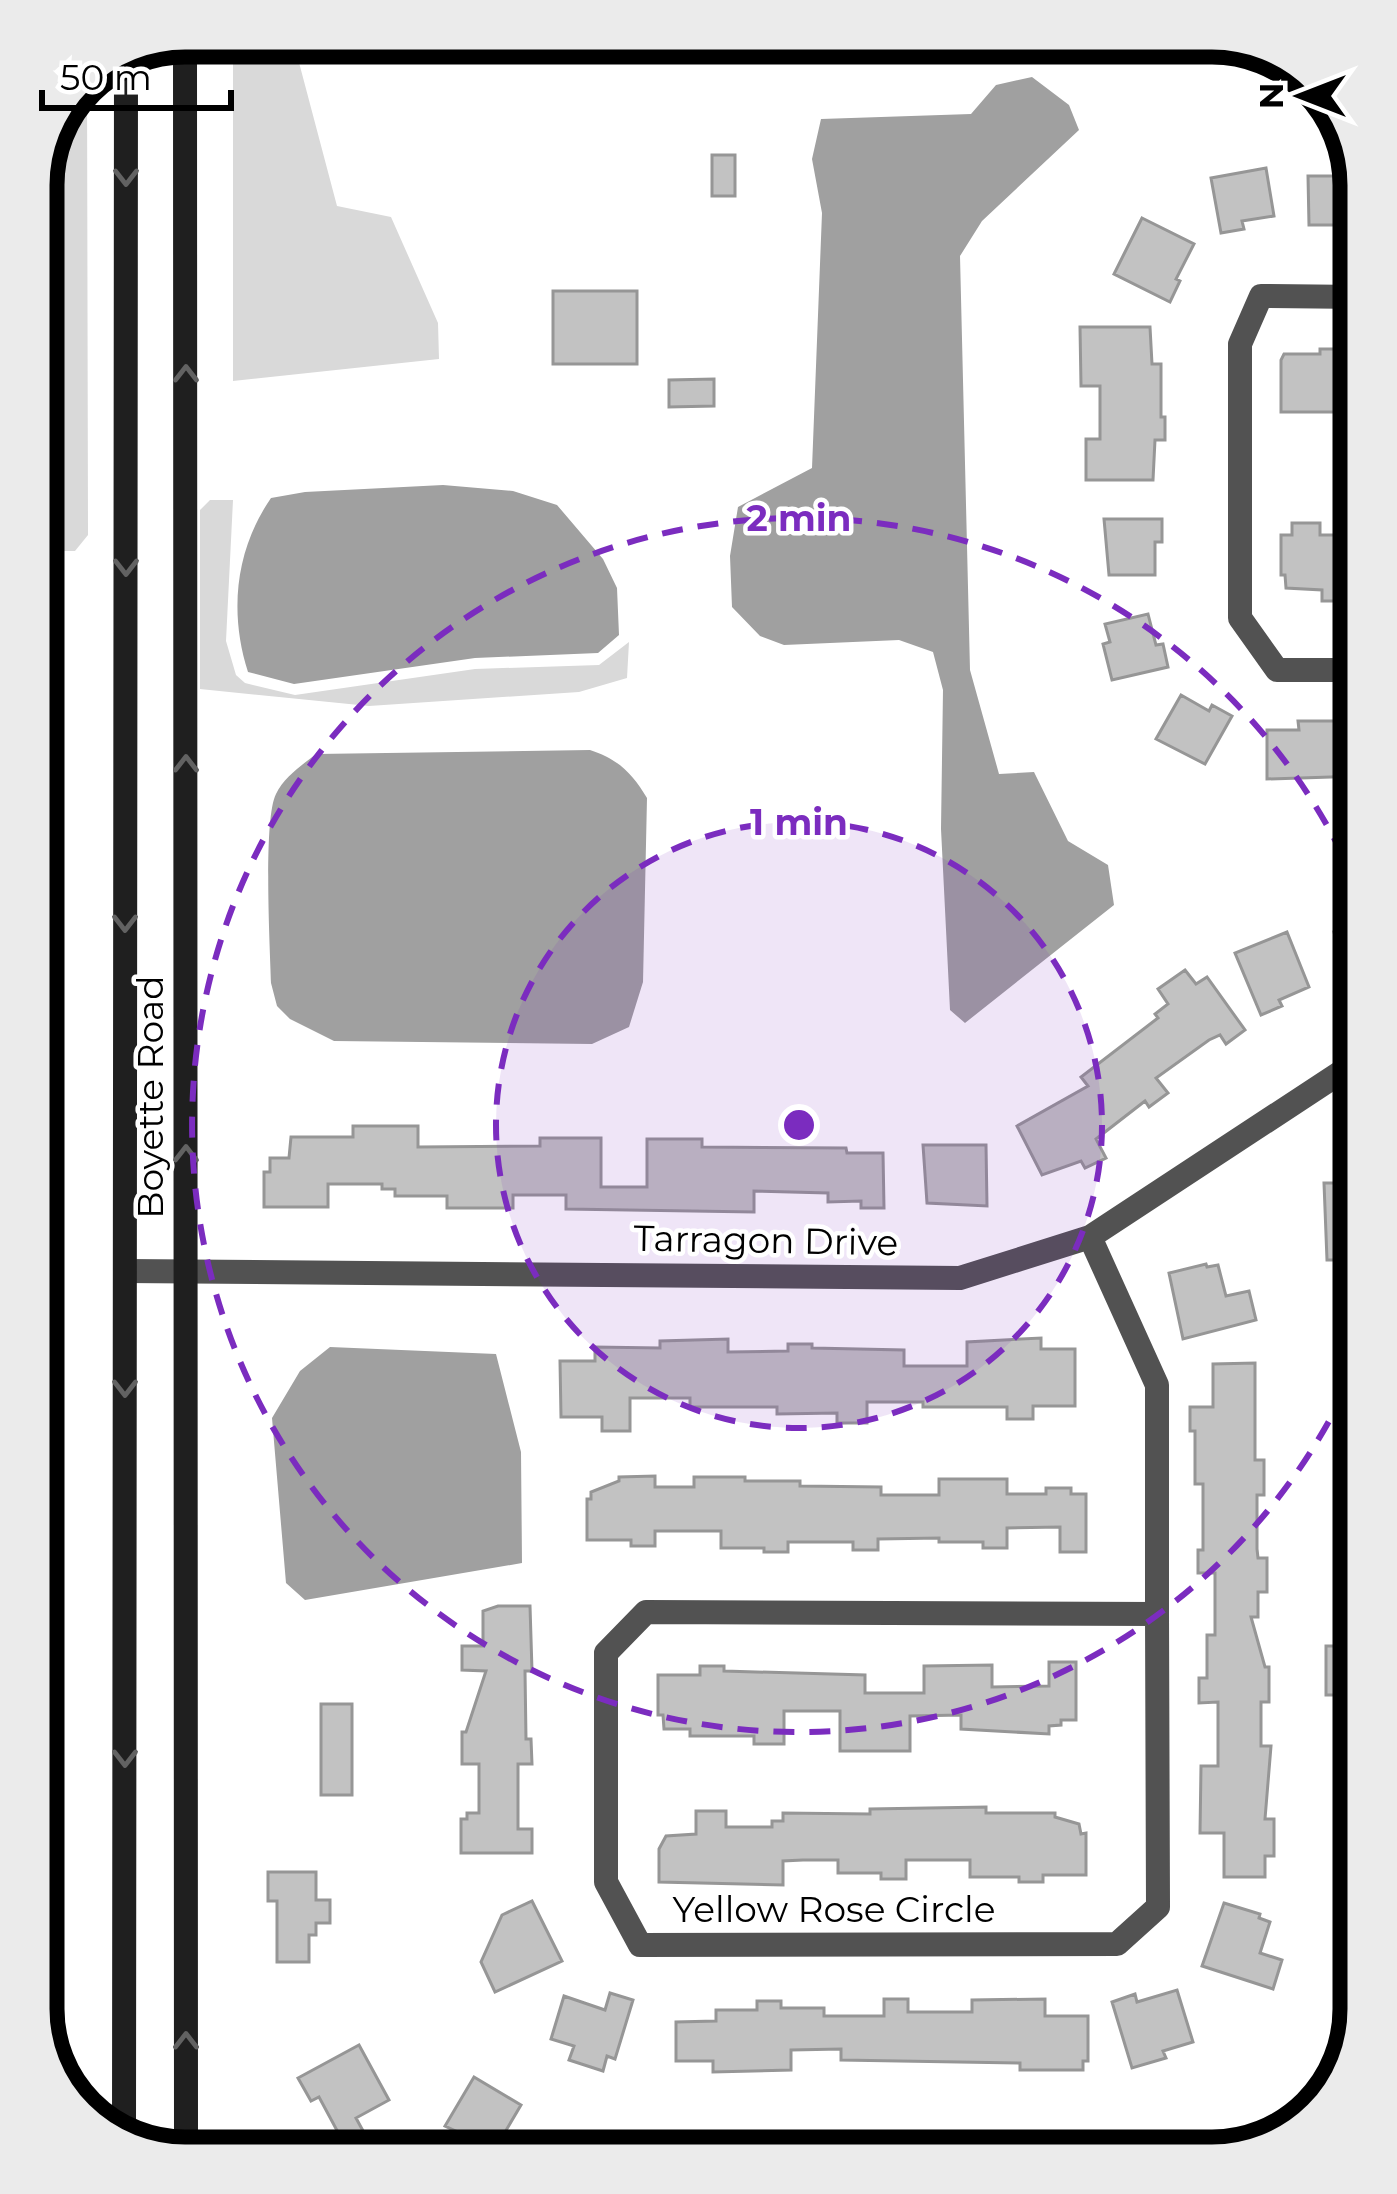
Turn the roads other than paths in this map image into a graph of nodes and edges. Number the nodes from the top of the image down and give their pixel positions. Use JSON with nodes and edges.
{"nodes":[{"id":1,"x":185,"y":57,"type":"edge"},
{"id":2,"x":126,"y":72,"type":"edge"},
{"id":3,"x":1340,"y":297,"type":"edge"},
{"id":4,"x":1340,"y":670,"type":"edge"},
{"id":5,"x":1340,"y":1073,"type":"edge"},
{"id":6,"x":1090,"y":1237,"type":"junction"},
{"id":7,"x":124,"y":1271,"type":"junction"},
{"id":8,"x":186,"y":1271,"type":"junction"},
{"id":9,"x":1157,"y":1614,"type":"junction"},
{"id":10,"x":124,"y":2121,"type":"edge"},
{"id":11,"x":186,"y":2137,"type":"edge"}],
"edges":[{"from":8,"to":1,"type":"main road","name":"Boyette Road","one_way":true},
{"from":2,"to":7,"type":"main road","name":"Boyette Road","one_way":true},
{"from":3,"to":4,"type":"street"},
{"from":5,"to":6,"type":"street","name":"Tarragon Drive"},
{"from":6,"to":8,"type":"street","name":"Tarragon Drive"},
{"from":6,"to":9,"type":"street","name":"Yellow Rose Circle"},
{"from":7,"to":8,"type":"street","name":"Tarragon Drive"},
{"from":7,"to":10,"type":"main road","name":"Boyette Road","one_way":true},
{"from":11,"to":8,"type":"main road","name":"Boyette Road","one_way":true},
{"from":9,"to":9,"type":"street","name":"Yellow Rose Circle"}]}
